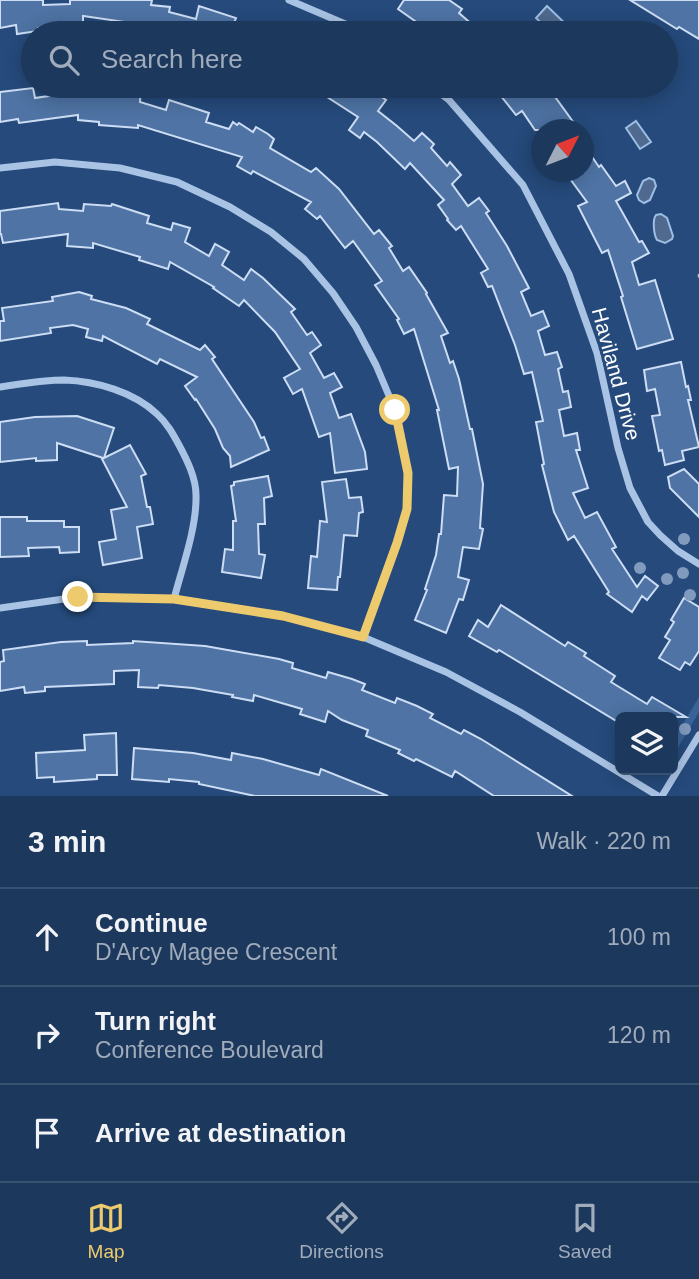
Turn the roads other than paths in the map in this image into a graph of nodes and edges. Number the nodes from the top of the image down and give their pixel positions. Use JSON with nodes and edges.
{"nodes":[{"id":1,"x":289,"y":0,"type":"edge"},
{"id":2,"x":338,"y":21,"type":"edge"},
{"id":3,"x":446,"y":98,"type":"edge"},
{"id":4,"x":0,"y":168,"type":"edge"},
{"id":5,"x":0,"y":387,"type":"edge"},
{"id":6,"x":699,"y":564,"type":"edge"},
{"id":7,"x":174,"y":599,"type":"junction"},
{"id":8,"x":0,"y":608,"type":"edge"},
{"id":9,"x":363,"y":637,"type":"junction"},
{"id":10,"x":699,"y":735,"type":"edge"},
{"id":11,"x":660,"y":796,"type":"edge"}],
"edges":[{"from":1,"to":2,"type":"street"},
{"from":3,"to":6,"type":"street","name":"Haviland Drive"},
{"from":4,"to":9,"type":"street"},
{"from":5,"to":7,"type":"street"},
{"from":7,"to":8,"type":"street"},
{"from":7,"to":9,"type":"street"},
{"from":9,"to":11,"type":"street"},
{"from":10,"to":11,"type":"street"}]}
